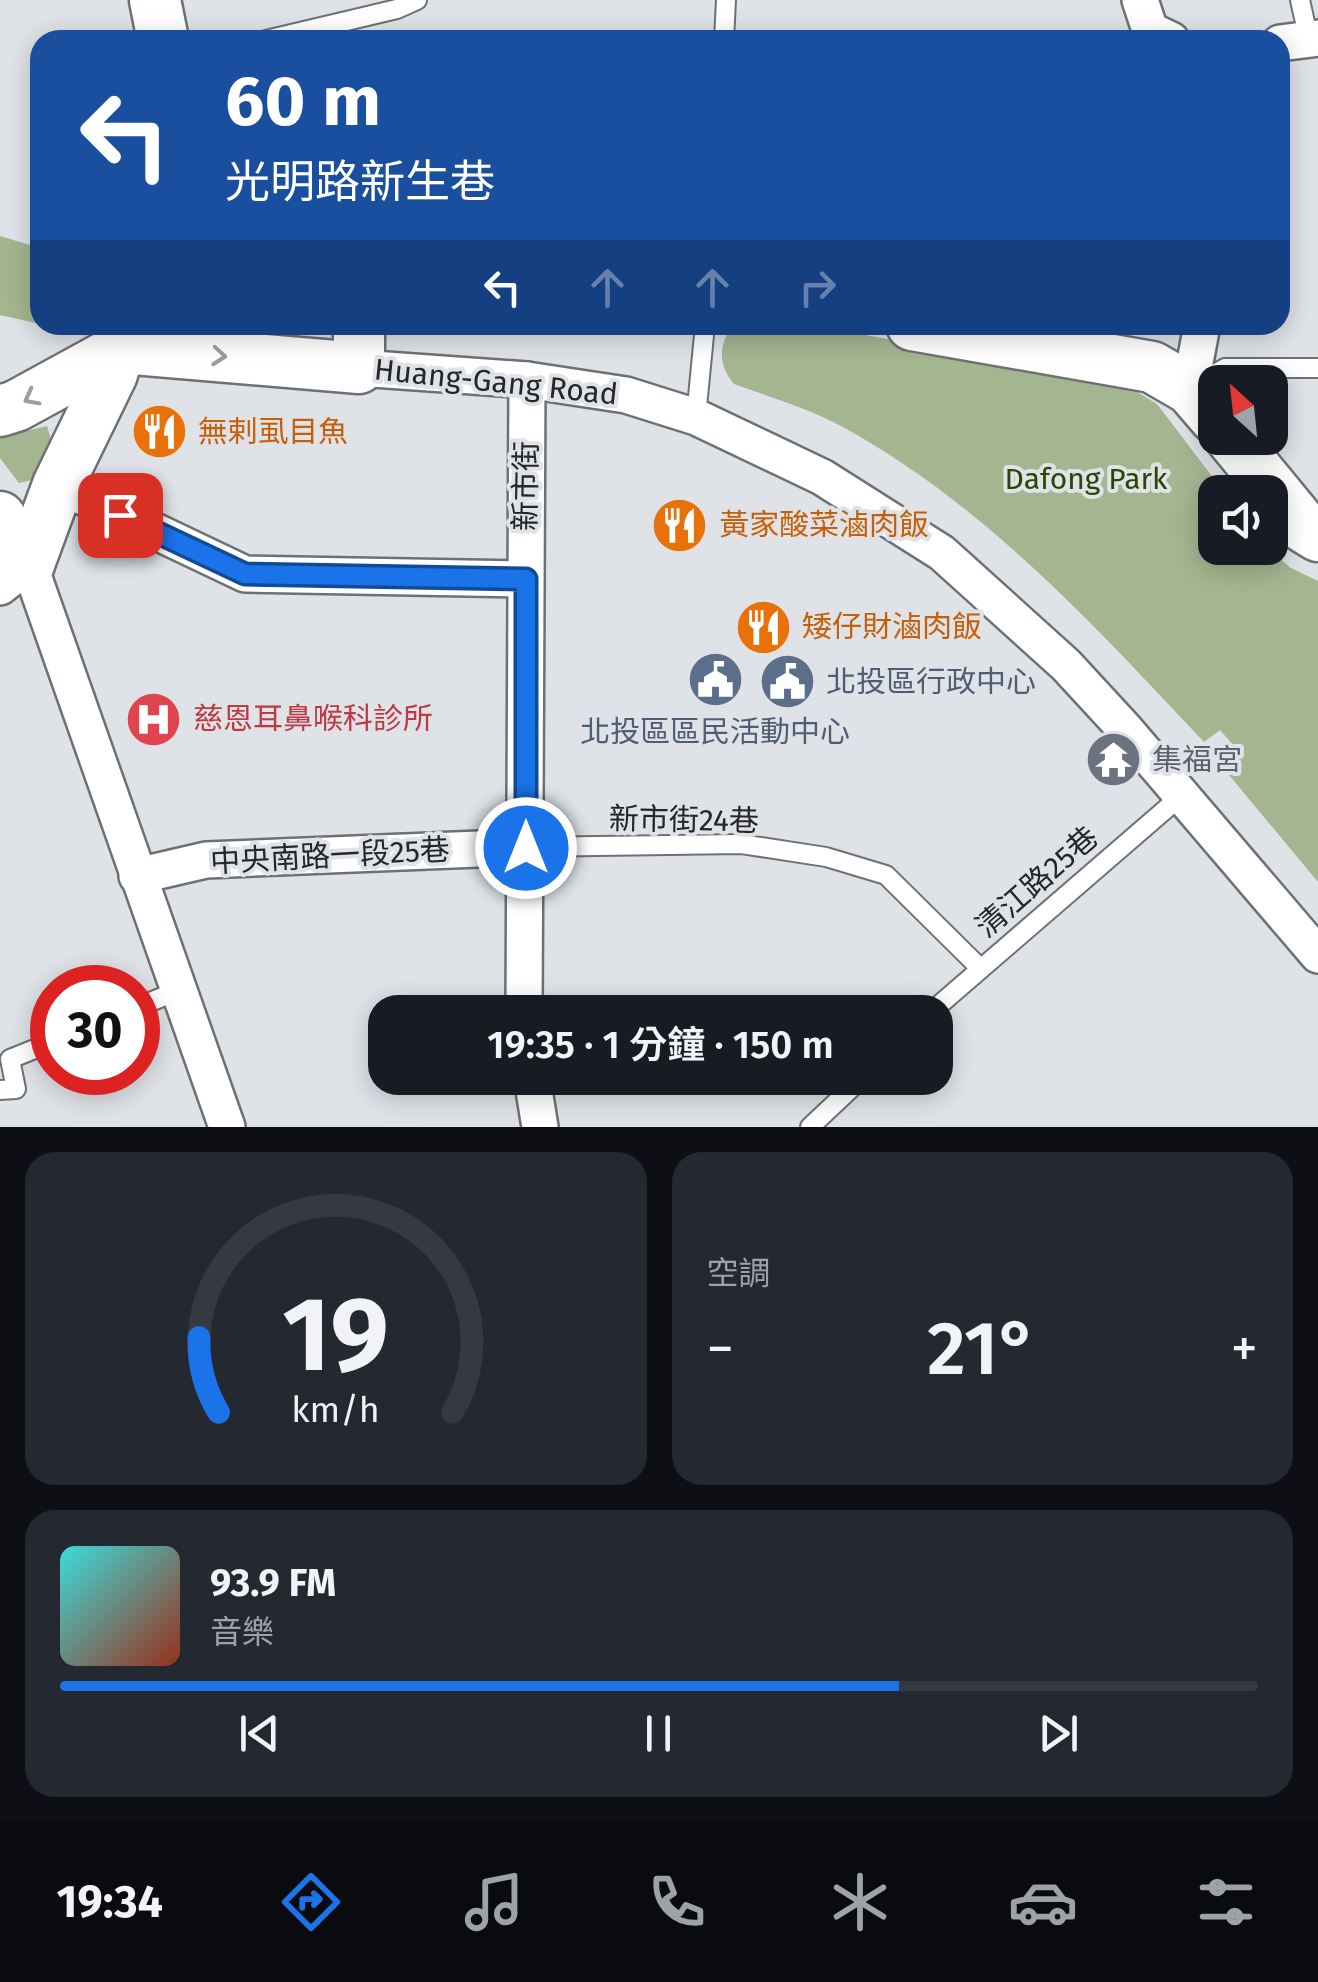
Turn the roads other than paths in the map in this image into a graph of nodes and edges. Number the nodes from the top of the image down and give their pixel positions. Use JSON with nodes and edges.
{"nodes":[{"id":1,"x":155,"y":0,"type":"edge"},
{"id":2,"x":417,"y":0,"type":"edge"},
{"id":3,"x":726,"y":0,"type":"edge"},
{"id":4,"x":1140,"y":0,"type":"edge"},
{"id":5,"x":1300,"y":0,"type":"edge"},
{"id":6,"x":161,"y":30,"type":"edge"},
{"id":7,"x":308,"y":30,"type":"edge"},
{"id":8,"x":724,"y":30,"type":"edge"},
{"id":9,"x":1150,"y":30,"type":"edge"},
{"id":10,"x":1302,"y":40,"type":"edge"},
{"id":11,"x":704,"y":335,"type":"edge"},
{"id":12,"x":969,"y":335,"type":"edge"},
{"id":13,"x":1202,"y":335,"type":"edge"},
{"id":14,"x":124,"y":336,"type":"edge"},
{"id":15,"x":359,"y":346,"type":"edge"},
{"id":16,"x":1202,"y":365,"type":"edge"},
{"id":17,"x":1288,"y":368,"type":"edge"},
{"id":18,"x":1318,"y":368,"type":"edge"},
{"id":19,"x":527,"y":380,"type":"junction"},
{"id":20,"x":1198,"y":400,"type":"edge"},
{"id":21,"x":0,"y":411,"type":"edge"},
{"id":22,"x":696,"y":417,"type":"junction"},
{"id":23,"x":1245,"y":455,"type":"edge"},
{"id":24,"x":58,"y":485,"type":"junction"},
{"id":25,"x":0,"y":517,"type":"edge"},
{"id":26,"x":1318,"y":536,"type":"edge"},
{"id":27,"x":14,"y":575,"type":"edge"},
{"id":28,"x":526,"y":579,"type":"junction"},
{"id":29,"x":1182,"y":796,"type":"junction"},
{"id":30,"x":526,"y":848,"type":"junction"},
{"id":31,"x":137,"y":876,"type":"junction"},
{"id":32,"x":1318,"y":955,"type":"edge"},
{"id":33,"x":980,"y":968,"type":"junction"},
{"id":34,"x":177,"y":991,"type":"junction"},
{"id":35,"x":524,"y":995,"type":"edge"},
{"id":36,"x":950,"y":995,"type":"edge"},
{"id":37,"x":160,"y":998,"type":"edge"},
{"id":38,"x":30,"y":1051,"type":"edge"},
{"id":39,"x":0,"y":1090,"type":"edge"},
{"id":40,"x":535,"y":1095,"type":"edge"},
{"id":41,"x":844,"y":1095,"type":"edge"},
{"id":42,"x":227,"y":1127,"type":"edge"},
{"id":43,"x":540,"y":1127,"type":"edge"},
{"id":44,"x":810,"y":1127,"type":"edge"}],
"edges":[{"from":1,"to":6,"type":"street"},
{"from":2,"to":7,"type":"lane"},
{"from":3,"to":8,"type":"lane"},
{"from":4,"to":9,"type":"street"},
{"from":5,"to":10,"type":"lane"},
{"from":11,"to":22,"type":"lane"},
{"from":12,"to":20,"type":"street"},
{"from":13,"to":16,"type":"street"},
{"from":14,"to":15,"type":"street","name":"Huang-Gang Road","one_way":true},
{"from":14,"to":21,"type":"street","one_way":true},
{"from":14,"to":24,"type":"street"},
{"from":15,"to":19,"type":"street","name":"Huang-Gang Road"},
{"from":17,"to":18,"type":"lane"},
{"from":19,"to":22,"type":"street","name":"Huang-Gang Road"},
{"from":19,"to":28,"type":"street","name":"新市街"},
{"from":22,"to":29,"type":"street","name":"Huang-Gang Road"},
{"from":23,"to":26,"type":"street"},
{"from":24,"to":27,"type":"street"},
{"from":24,"to":28,"type":"street"},
{"from":25,"to":27,"type":"street"},
{"from":27,"to":31,"type":"street"},
{"from":28,"to":30,"type":"street","name":"新市街"},
{"from":29,"to":32,"type":"street","name":"Huang-Gang Road"},
{"from":29,"to":33,"type":"lane","name":"清江路25巷"},
{"from":30,"to":31,"type":"street","name":"中央南路一段25巷"},
{"from":30,"to":33,"type":"lane","name":"新市街24巷"},
{"from":30,"to":35,"type":"street","name":"新市街"},
{"from":31,"to":34,"type":"street"},
{"from":33,"to":36,"type":"lane","name":"清江路25巷"},
{"from":34,"to":37,"type":"lane"},
{"from":34,"to":42,"type":"street"},
{"from":38,"to":39,"type":"lane"},
{"from":40,"to":43,"type":"street"},
{"from":41,"to":44,"type":"lane"}]}
